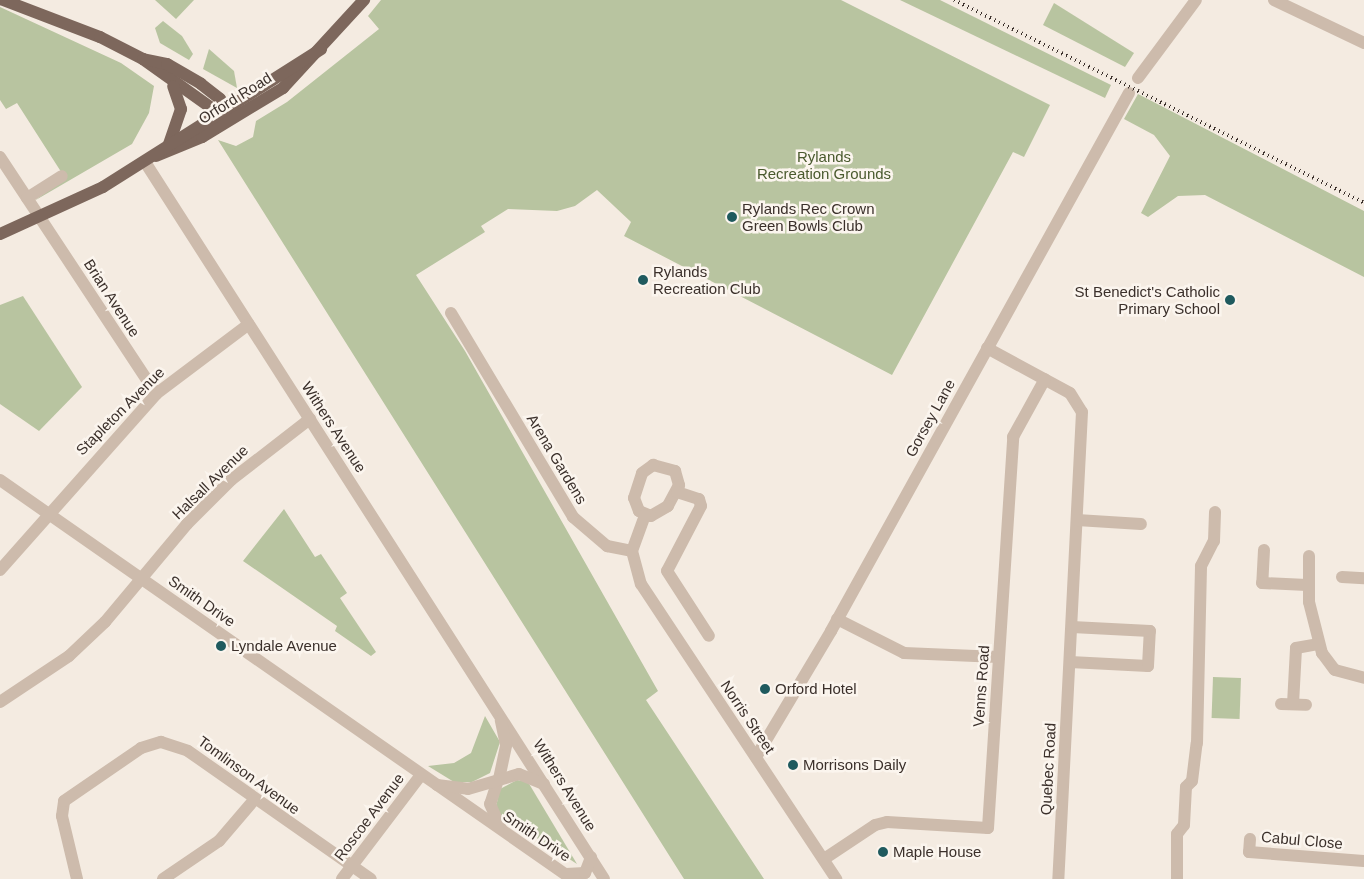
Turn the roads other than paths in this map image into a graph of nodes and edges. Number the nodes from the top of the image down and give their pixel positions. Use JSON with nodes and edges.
{"nodes":[{"id":1,"x":3,"y":0,"type":"edge"},
{"id":2,"x":364,"y":0,"type":"edge"},
{"id":3,"x":1196,"y":0,"type":"edge"},
{"id":4,"x":1274,"y":0,"type":"edge"},
{"id":5,"x":1364,"y":43,"type":"edge"},
{"id":6,"x":143,"y":59,"type":"junction"},
{"id":7,"x":1138,"y":78,"type":"dead end"},
{"id":8,"x":169,"y":82,"type":"junction"},
{"id":9,"x":1129,"y":93,"type":"dead end"},
{"id":10,"x":225,"y":114,"type":"junction"},
{"id":11,"x":169,"y":144,"type":"junction"},
{"id":12,"x":0,"y":157,"type":"edge"},
{"id":13,"x":149,"y":160,"type":"junction"},
{"id":14,"x":62,"y":176,"type":"dead end"},
{"id":15,"x":27,"y":198,"type":"junction"},
{"id":16,"x":42,"y":218,"type":"junction"},
{"id":17,"x":0,"y":234,"type":"edge"},
{"id":18,"x":451,"y":313,"type":"dead end"},
{"id":19,"x":249,"y":324,"type":"junction"},
{"id":20,"x":988,"y":348,"type":"junction"},
{"id":21,"x":1045,"y":379,"type":"junction"},
{"id":22,"x":156,"y":394,"type":"junction"},
{"id":23,"x":310,"y":419,"type":"junction"},
{"id":24,"x":0,"y":480,"type":"edge"},
{"id":25,"x":677,"y":492,"type":"junction"},
{"id":26,"x":1215,"y":512,"type":"dead end"},
{"id":27,"x":50,"y":515,"type":"junction"},
{"id":28,"x":645,"y":515,"type":"junction"},
{"id":29,"x":1077,"y":520,"type":"junction"},
{"id":30,"x":1141,"y":524,"type":"dead end"},
{"id":31,"x":1264,"y":550,"type":"dead end"},
{"id":32,"x":632,"y":551,"type":"junction"},
{"id":33,"x":1309,"y":556,"type":"dead end"},
{"id":34,"x":0,"y":570,"type":"edge"},
{"id":35,"x":1342,"y":576,"type":"dead end"},
{"id":36,"x":1364,"y":578,"type":"edge"},
{"id":37,"x":144,"y":580,"type":"junction"},
{"id":38,"x":1307,"y":585,"type":"junction"},
{"id":39,"x":837,"y":619,"type":"junction"},
{"id":40,"x":1072,"y":627,"type":"junction"},
{"id":41,"x":710,"y":636,"type":"dead end"},
{"id":42,"x":1318,"y":644,"type":"junction"},
{"id":43,"x":999,"y":657,"type":"junction"},
{"id":44,"x":1070,"y":662,"type":"junction"},
{"id":45,"x":1364,"y":678,"type":"edge"},
{"id":46,"x":0,"y":702,"type":"edge"},
{"id":47,"x":1306,"y":705,"type":"dead end"},
{"id":48,"x":497,"y":710,"type":"junction"},
{"id":49,"x":756,"y":757,"type":"junction"},
{"id":50,"x":421,"y":775,"type":"junction"},
{"id":51,"x":498,"y":779,"type":"junction"},
{"id":52,"x":435,"y":784,"type":"junction"},
{"id":53,"x":546,"y":785,"type":"junction"},
{"id":54,"x":254,"y":800,"type":"junction"},
{"id":55,"x":502,"y":831,"type":"junction"},
{"id":56,"x":1250,"y":839,"type":"dead end"},
{"id":57,"x":591,"y":857,"type":"junction"},
{"id":58,"x":824,"y":859,"type":"junction"},
{"id":59,"x":1364,"y":861,"type":"edge"},
{"id":60,"x":352,"y":866,"type":"junction"},
{"id":61,"x":569,"y":877,"type":"edge"},
{"id":62,"x":77,"y":879,"type":"edge"},
{"id":63,"x":163,"y":879,"type":"edge"},
{"id":64,"x":342,"y":879,"type":"edge"},
{"id":65,"x":371,"y":879,"type":"edge"},
{"id":66,"x":604,"y":879,"type":"edge"},
{"id":67,"x":836,"y":879,"type":"edge"},
{"id":68,"x":1058,"y":879,"type":"edge"},
{"id":69,"x":1177,"y":879,"type":"edge"}],
"edges":[{"from":1,"to":6,"type":"main road"},
{"from":2,"to":10,"type":"main road","name":"Orford Road"},
{"from":3,"to":7,"type":"street"},
{"from":4,"to":5,"type":"street"},
{"from":6,"to":8,"type":"main road"},
{"from":6,"to":10,"type":"main road"},
{"from":8,"to":10,"type":"main road"},
{"from":8,"to":11,"type":"main road"},
{"from":9,"to":20,"type":"street","name":"Gorsey Lane"},
{"from":10,"to":11,"type":"main road","name":"Orford Road"},
{"from":10,"to":13,"type":"main road","name":"Orford Road"},
{"from":11,"to":13,"type":"main road","name":"Orford Road"},
{"from":12,"to":15,"type":"street","name":"Brian Avenue"},
{"from":13,"to":16,"type":"main road","name":"Orford Road"},
{"from":13,"to":19,"type":"street","name":"Withers Avenue"},
{"from":14,"to":15,"type":"street"},
{"from":15,"to":16,"type":"street","name":"Brian Avenue"},
{"from":16,"to":17,"type":"main road","name":"Orford Road"},
{"from":16,"to":22,"type":"street","name":"Brian Avenue"},
{"from":18,"to":32,"type":"street","name":"Arena Gardens"},
{"from":19,"to":22,"type":"street","name":"Stapleton Avenue"},
{"from":19,"to":23,"type":"street","name":"Withers Avenue"},
{"from":20,"to":21,"type":"street","name":"Quebec Road"},
{"from":20,"to":39,"type":"street","name":"Gorsey Lane"},
{"from":21,"to":29,"type":"street","name":"Quebec Road"},
{"from":21,"to":43,"type":"street","name":"Venns Road"},
{"from":22,"to":27,"type":"street","name":"Stapleton Avenue"},
{"from":23,"to":37,"type":"street","name":"Halsall Avenue"},
{"from":23,"to":48,"type":"street","name":"Withers Avenue"},
{"from":24,"to":27,"type":"street","name":"Smith Drive"},
{"from":25,"to":28,"type":"street"},
{"from":25,"to":28,"type":"street"},
{"from":25,"to":41,"type":"street"},
{"from":26,"to":69,"type":"street"},
{"from":27,"to":34,"type":"street","name":"Stapleton Avenue"},
{"from":27,"to":37,"type":"street","name":"Smith Drive"},
{"from":28,"to":32,"type":"street"},
{"from":29,"to":30,"type":"street"},
{"from":29,"to":40,"type":"street","name":"Quebec Road"},
{"from":31,"to":38,"type":"street"},
{"from":32,"to":49,"type":"street","name":"Norris Street"},
{"from":33,"to":38,"type":"street"},
{"from":35,"to":36,"type":"street"},
{"from":37,"to":46,"type":"street"},
{"from":37,"to":50,"type":"street","name":"Smith Drive"},
{"from":38,"to":42,"type":"street"},
{"from":39,"to":43,"type":"street"},
{"from":39,"to":49,"type":"street","name":"Gorsey Lane"},
{"from":40,"to":44,"type":"street","name":"Quebec Road"},
{"from":40,"to":44,"type":"street"},
{"from":42,"to":45,"type":"street"},
{"from":42,"to":47,"type":"street"},
{"from":43,"to":58,"type":"street","name":"Venns Road"},
{"from":44,"to":68,"type":"street","name":"Quebec Road"},
{"from":48,"to":51,"type":"street","name":"Withers Avenue"},
{"from":48,"to":53,"type":"street","name":"Withers Avenue"},
{"from":49,"to":58,"type":"street","name":"Norris Street"},
{"from":50,"to":52,"type":"street","name":"Smith Drive"},
{"from":50,"to":60,"type":"street","name":"Roscoe Avenue"},
{"from":51,"to":52,"type":"street","name":"Smith Drive"},
{"from":51,"to":53,"type":"street","name":"Smith Drive"},
{"from":51,"to":55,"type":"street","name":"Withers Avenue"},
{"from":52,"to":55,"type":"street","name":"Smith Drive"},
{"from":53,"to":57,"type":"street","name":"Withers Avenue"},
{"from":54,"to":60,"type":"street","name":"Tomlinson Avenue"},
{"from":54,"to":62,"type":"street","name":"Tomlinson Avenue"},
{"from":54,"to":63,"type":"street"},
{"from":55,"to":61,"type":"street","name":"Smith Drive"},
{"from":56,"to":59,"type":"street","name":"Cabul Close"},
{"from":57,"to":61,"type":"street"},
{"from":57,"to":66,"type":"street","name":"Withers Avenue"},
{"from":58,"to":67,"type":"street","name":"Norris Street"},
{"from":60,"to":64,"type":"street","name":"Roscoe Avenue"},
{"from":60,"to":65,"type":"street","name":"Tomlinson Avenue"}]}
